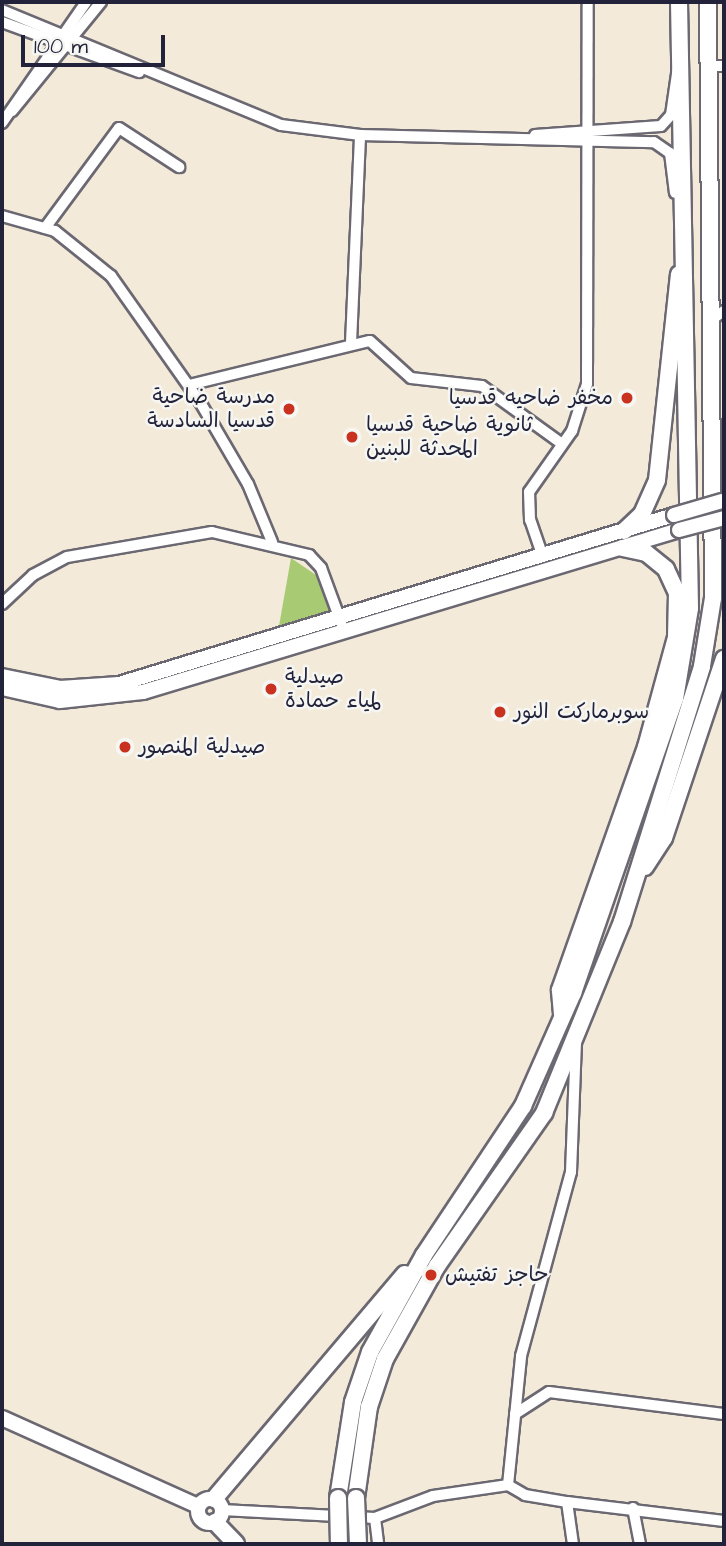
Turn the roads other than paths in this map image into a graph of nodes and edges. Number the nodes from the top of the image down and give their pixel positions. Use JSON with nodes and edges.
{"nodes":[{"id":1,"x":86,"y":2,"type":"edge"},
{"id":2,"x":101,"y":2,"type":"edge"},
{"id":3,"x":588,"y":2,"type":"edge"},
{"id":4,"x":679,"y":2,"type":"edge"},
{"id":5,"x":708,"y":2,"type":"edge"},
{"id":6,"x":2,"y":10,"type":"edge"},
{"id":7,"x":2,"y":22,"type":"edge"},
{"id":8,"x":58,"y":38,"type":"junction"},
{"id":9,"x":70,"y":43,"type":"junction"},
{"id":10,"x":679,"y":65,"type":"junction"},
{"id":11,"x":716,"y":66,"type":"edge"},
{"id":12,"x":9,"y":113,"type":"junction"},
{"id":13,"x":2,"y":123,"type":"edge"},
{"id":14,"x":653,"y":129,"type":"junction"},
{"id":15,"x":587,"y":130,"type":"junction"},
{"id":16,"x":360,"y":135,"type":"junction"},
{"id":17,"x":531,"y":136,"type":"junction"},
{"id":18,"x":654,"y":142,"type":"junction"},
{"id":19,"x":587,"y":143,"type":"junction"},
{"id":20,"x":179,"y":167,"type":"dead end"},
{"id":21,"x":684,"y":211,"type":"junction"},
{"id":22,"x":2,"y":216,"type":"edge"},
{"id":23,"x":45,"y":228,"type":"junction"},
{"id":24,"x":685,"y":259,"type":"junction"},
{"id":25,"x":717,"y":295,"type":"edge"},
{"id":26,"x":724,"y":311,"type":"edge"},
{"id":27,"x":709,"y":322,"type":"junction"},
{"id":28,"x":351,"y":343,"type":"junction"},
{"id":29,"x":189,"y":385,"type":"junction"},
{"id":30,"x":562,"y":444,"type":"junction"},
{"id":31,"x":723,"y":501,"type":"edge"},
{"id":32,"x":724,"y":518,"type":"edge"},
{"id":33,"x":624,"y":539,"type":"junction"},
{"id":34,"x":272,"y":541,"type":"junction"},
{"id":35,"x":543,"y":557,"type":"junction"},
{"id":36,"x":2,"y":604,"type":"edge"},
{"id":37,"x":342,"y":626,"type":"junction"},
{"id":38,"x":724,"y":659,"type":"edge"},
{"id":39,"x":2,"y":676,"type":"edge"},
{"id":40,"x":169,"y":677,"type":"junction"},
{"id":41,"x":2,"y":688,"type":"edge"},
{"id":42,"x":636,"y":881,"type":"junction"},
{"id":43,"x":562,"y":1018,"type":"junction"},
{"id":44,"x":576,"y":1037,"type":"junction"},
{"id":45,"x":424,"y":1255,"type":"junction"},
{"id":46,"x":515,"y":1414,"type":"junction"},
{"id":47,"x":724,"y":1414,"type":"edge"},
{"id":48,"x":2,"y":1418,"type":"edge"},
{"id":49,"x":508,"y":1485,"type":"junction"},
{"id":50,"x":567,"y":1502,"type":"junction"},
{"id":51,"x":198,"y":1506,"type":"junction"},
{"id":52,"x":634,"y":1508,"type":"junction"},
{"id":53,"x":217,"y":1510,"type":"junction"},
{"id":54,"x":375,"y":1518,"type":"junction"},
{"id":55,"x":724,"y":1521,"type":"edge"},
{"id":56,"x":236,"y":1544,"type":"edge"},
{"id":57,"x":339,"y":1544,"type":"edge"},
{"id":58,"x":358,"y":1544,"type":"edge"},
{"id":59,"x":378,"y":1544,"type":"edge"},
{"id":60,"x":573,"y":1544,"type":"edge"},
{"id":61,"x":639,"y":1544,"type":"edge"}],
"edges":[{"from":1,"to":8,"type":"street"},
{"from":2,"to":9,"type":"street"},
{"from":3,"to":15,"type":"street"},
{"from":4,"to":10,"type":"main road"},
{"from":5,"to":11,"type":"main road"},
{"from":6,"to":8,"type":"street"},
{"from":7,"to":8,"type":"street"},
{"from":8,"to":9,"type":"street"},
{"from":8,"to":12,"type":"street"},
{"from":9,"to":12,"type":"street"},
{"from":9,"to":16,"type":"street"},
{"from":10,"to":14,"type":"street"},
{"from":10,"to":21,"type":"main road"},
{"from":11,"to":25,"type":"main road"},
{"from":12,"to":13,"type":"street"},
{"from":14,"to":15,"type":"street"},
{"from":14,"to":18,"type":"street"},
{"from":15,"to":17,"type":"street"},
{"from":15,"to":19,"type":"street"},
{"from":16,"to":17,"type":"street"},
{"from":16,"to":28,"type":"street"},
{"from":17,"to":19,"type":"street"},
{"from":18,"to":19,"type":"street"},
{"from":18,"to":21,"type":"street"},
{"from":19,"to":30,"type":"street"},
{"from":20,"to":23,"type":"street"},
{"from":21,"to":24,"type":"main road"},
{"from":22,"to":23,"type":"street"},
{"from":23,"to":29,"type":"street"},
{"from":24,"to":33,"type":"main road"},
{"from":24,"to":43,"type":"main road"},
{"from":25,"to":27,"type":"main road"},
{"from":26,"to":27,"type":"street"},
{"from":27,"to":42,"type":"main road"},
{"from":28,"to":29,"type":"street"},
{"from":28,"to":30,"type":"street"},
{"from":29,"to":34,"type":"street"},
{"from":30,"to":35,"type":"street"},
{"from":31,"to":33,"type":"main road","bridge":true},
{"from":32,"to":33,"type":"main road","bridge":true},
{"from":33,"to":35,"type":"main road"},
{"from":33,"to":37,"type":"main road"},
{"from":33,"to":43,"type":"main road"},
{"from":34,"to":36,"type":"street"},
{"from":34,"to":37,"type":"street"},
{"from":35,"to":37,"type":"main road"},
{"from":37,"to":40,"type":"main road"},
{"from":38,"to":42,"type":"main road"},
{"from":39,"to":40,"type":"main road"},
{"from":40,"to":41,"type":"main road"},
{"from":42,"to":44,"type":"main road"},
{"from":43,"to":45,"type":"main road"},
{"from":44,"to":46,"type":"street"},
{"from":44,"to":58,"type":"main road","bridge":true},
{"from":45,"to":53,"type":"main road"},
{"from":45,"to":57,"type":"main road","bridge":true},
{"from":46,"to":47,"type":"street"},
{"from":46,"to":49,"type":"street"},
{"from":48,"to":51,"type":"main road"},
{"from":49,"to":50,"type":"street"},
{"from":49,"to":54,"type":"street"},
{"from":50,"to":52,"type":"street"},
{"from":50,"to":60,"type":"street"},
{"from":51,"to":53,"type":"main road"},
{"from":51,"to":53,"type":"main road"},
{"from":52,"to":55,"type":"street"},
{"from":52,"to":61,"type":"street"},
{"from":53,"to":54,"type":"street"},
{"from":53,"to":56,"type":"main road"},
{"from":54,"to":59,"type":"street"}]}
